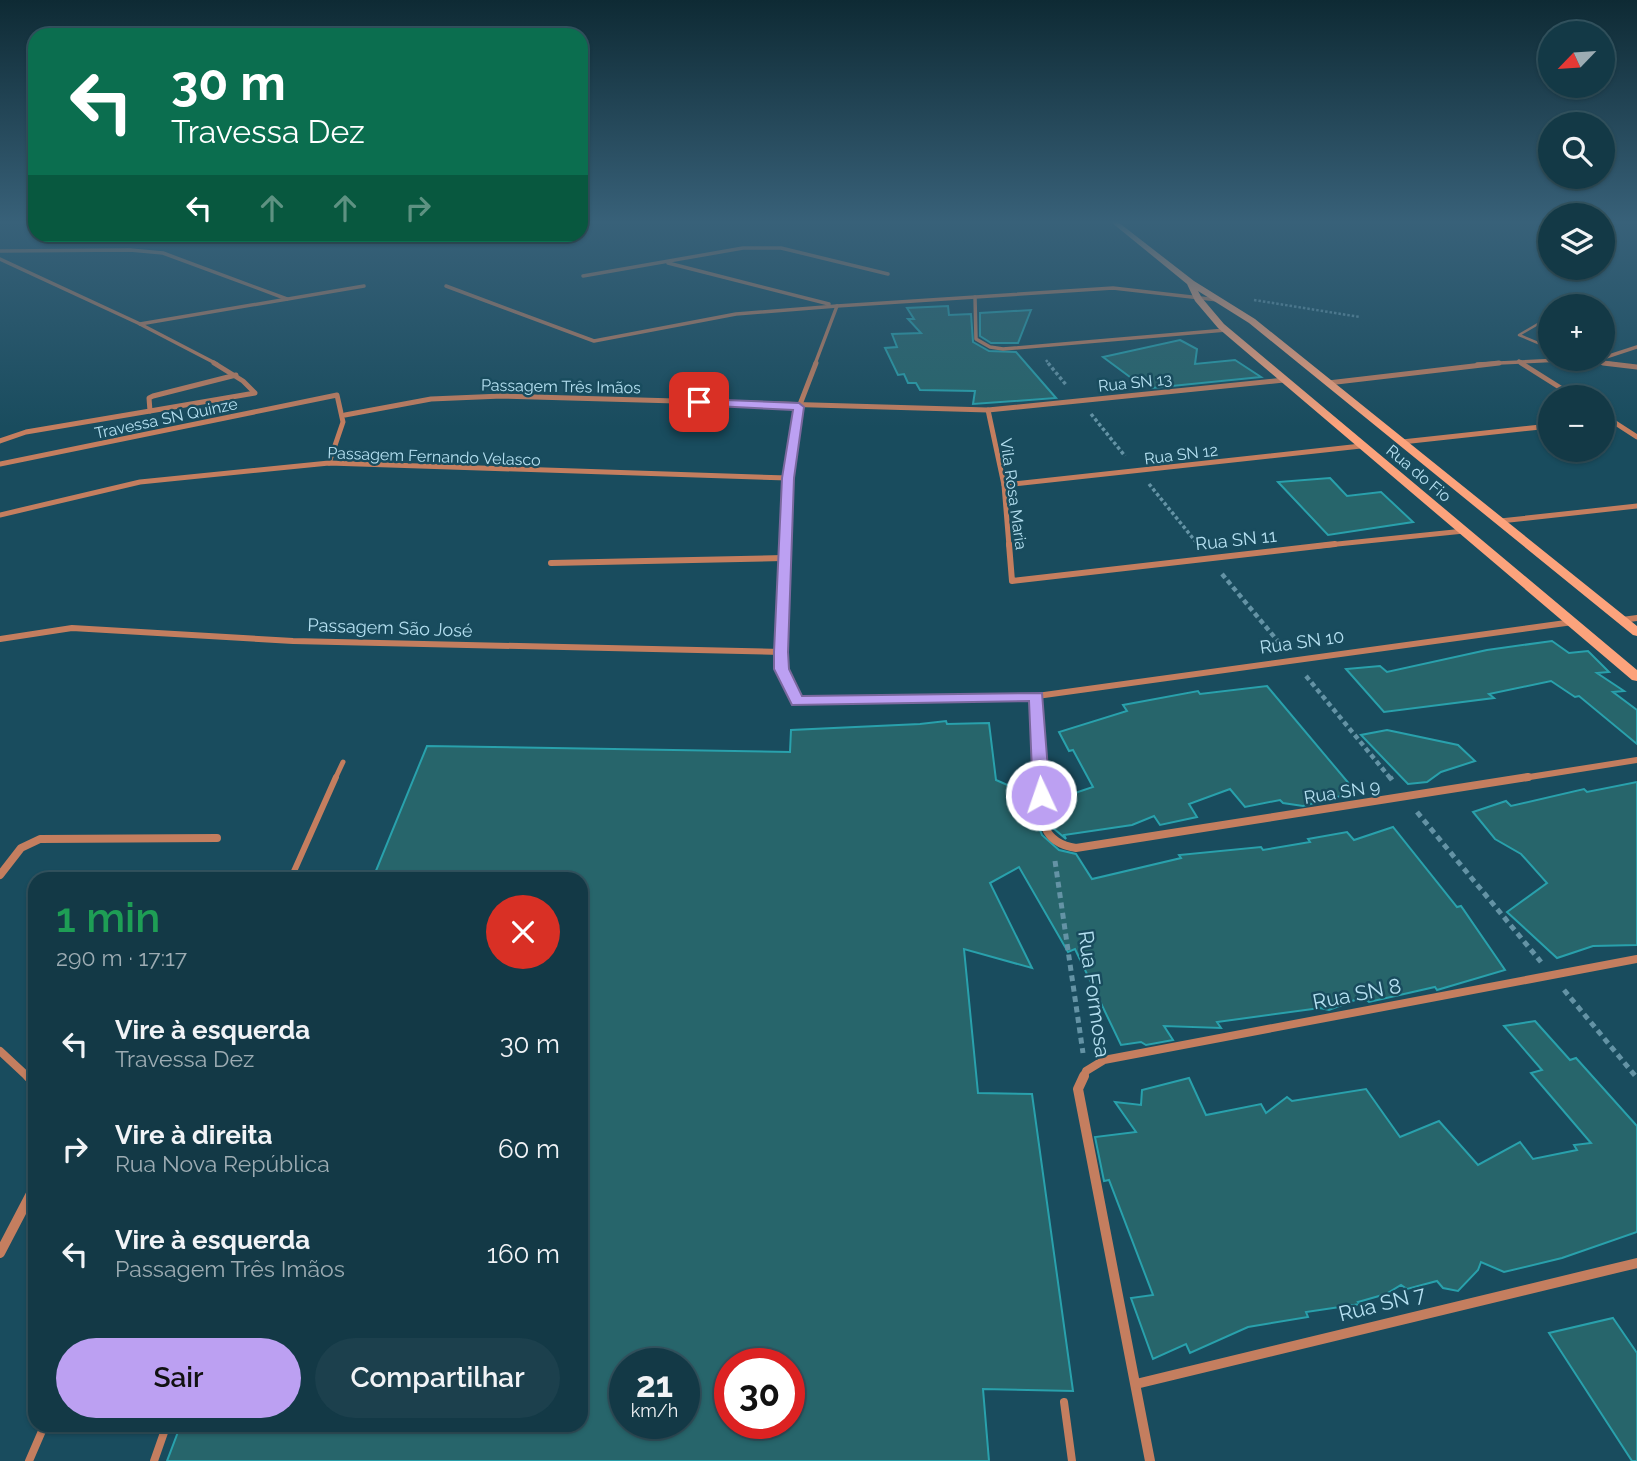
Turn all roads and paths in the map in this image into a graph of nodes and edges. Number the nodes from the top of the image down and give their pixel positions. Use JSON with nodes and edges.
{"nodes":[{"id":1,"x":67,"y":290,"type":"edge"},
{"id":2,"x":263,"y":290,"type":"edge"},
{"id":3,"x":339,"y":290,"type":"edge"},
{"id":4,"x":457,"y":290,"type":"edge"},
{"id":5,"x":774,"y":290,"type":"edge"},
{"id":6,"x":1083,"y":290,"type":"edge"},
{"id":7,"x":1130,"y":290,"type":"edge"},
{"id":8,"x":1194,"y":290,"type":"edge"},
{"id":9,"x":1202,"y":290,"type":"edge"},
{"id":10,"x":975,"y":298,"type":"junction"},
{"id":11,"x":287,"y":299,"type":"junction"},
{"id":12,"x":1198,"y":299,"type":"junction"},
{"id":13,"x":1218,"y":300,"type":"junction"},
{"id":14,"x":1254,"y":300,"type":"dead end"},
{"id":15,"x":837,"y":306,"type":"junction"},
{"id":16,"x":1360,"y":317,"type":"dead end"},
{"id":17,"x":139,"y":324,"type":"junction"},
{"id":18,"x":1538,"y":324,"type":"edge"},
{"id":19,"x":1226,"y":330,"type":"junction"},
{"id":20,"x":1538,"y":343,"type":"edge"},
{"id":21,"x":1035,"y":346,"type":"junction"},
{"id":22,"x":1637,"y":347,"type":"edge"},
{"id":23,"x":1615,"y":354,"type":"edge"},
{"id":24,"x":1518,"y":360,"type":"junction"},
{"id":25,"x":1538,"y":360,"type":"edge"},
{"id":26,"x":1615,"y":362,"type":"edge"},
{"id":27,"x":1637,"y":367,"type":"edge"},
{"id":28,"x":237,"y":374,"type":"junction"},
{"id":29,"x":1284,"y":380,"type":"junction"},
{"id":30,"x":1328,"y":383,"type":"junction"},
{"id":31,"x":1557,"y":385,"type":"edge"},
{"id":32,"x":1079,"y":400,"type":"junction"},
{"id":33,"x":799,"y":407,"type":"junction"},
{"id":34,"x":988,"y":410,"type":"junction"},
{"id":35,"x":150,"y":411,"type":"junction"},
{"id":36,"x":345,"y":415,"type":"junction"},
{"id":37,"x":1615,"y":425,"type":"edge"},
{"id":38,"x":1538,"y":427,"type":"edge"},
{"id":39,"x":1637,"y":437,"type":"edge"},
{"id":40,"x":0,"y":441,"type":"edge"},
{"id":41,"x":1402,"y":442,"type":"junction"},
{"id":42,"x":1361,"y":446,"type":"junction"},
{"id":43,"x":329,"y":463,"type":"junction"},
{"id":44,"x":0,"y":464,"type":"edge"},
{"id":45,"x":1138,"y":471,"type":"junction"},
{"id":46,"x":788,"y":478,"type":"junction"},
{"id":47,"x":1004,"y":485,"type":"junction"},
{"id":48,"x":1637,"y":506,"type":"edge"},
{"id":49,"x":0,"y":515,"type":"edge"},
{"id":50,"x":1500,"y":521,"type":"junction"},
{"id":51,"x":1464,"y":531,"type":"junction"},
{"id":52,"x":1208,"y":557,"type":"junction"},
{"id":53,"x":783,"y":558,"type":"junction"},
{"id":54,"x":551,"y":563,"type":"dead end"},
{"id":55,"x":1012,"y":581,"type":"joint"},
{"id":56,"x":1637,"y":618,"type":"edge"},
{"id":57,"x":1622,"y":620,"type":"junction"},
{"id":58,"x":1573,"y":622,"type":"junction"},
{"id":59,"x":1637,"y":632,"type":"edge"},
{"id":60,"x":0,"y":639,"type":"edge"},
{"id":61,"x":781,"y":652,"type":"junction"},
{"id":62,"x":1612,"y":657,"type":"junction"},
{"id":63,"x":1292,"y":659,"type":"junction"},
{"id":64,"x":1637,"y":661,"type":"edge"},
{"id":65,"x":1637,"y":677,"type":"edge"},
{"id":66,"x":1037,"y":696,"type":"junction"},
{"id":67,"x":1637,"y":760,"type":"edge"},
{"id":68,"x":343,"y":762,"type":"dead end"},
{"id":69,"x":1406,"y":798,"type":"junction"},
{"id":70,"x":217,"y":838,"type":"dead end"},
{"id":71,"x":1052,"y":841,"type":"junction"},
{"id":72,"x":293,"y":872,"type":"edge"},
{"id":73,"x":0,"y":875,"type":"edge"},
{"id":74,"x":1637,"y":959,"type":"edge"},
{"id":75,"x":1552,"y":975,"type":"junction"},
{"id":76,"x":0,"y":1051,"type":"edge"},
{"id":77,"x":1086,"y":1071,"type":"junction"},
{"id":78,"x":28,"y":1077,"type":"edge"},
{"id":79,"x":1637,"y":1078,"type":"edge"},
{"id":80,"x":28,"y":1199,"type":"edge"},
{"id":81,"x":0,"y":1253,"type":"edge"},
{"id":82,"x":1637,"y":1262,"type":"edge"},
{"id":83,"x":1136,"y":1384,"type":"junction"},
{"id":84,"x":1064,"y":1402,"type":"dead end"},
{"id":85,"x":42,"y":1432,"type":"edge"},
{"id":86,"x":164,"y":1432,"type":"edge"},
{"id":87,"x":29,"y":1461,"type":"edge"},
{"id":88,"x":154,"y":1461,"type":"edge"},
{"id":89,"x":1072,"y":1461,"type":"edge"},
{"id":90,"x":1150,"y":1461,"type":"edge"}],
"edges":[{"from":1,"to":17,"type":"street"},
{"from":2,"to":11,"type":"street"},
{"from":3,"to":11,"type":"street"},
{"from":4,"to":15,"type":"street"},
{"from":5,"to":15,"type":"street"},
{"from":6,"to":10,"type":"street"},
{"from":7,"to":12,"type":"street"},
{"from":8,"to":12,"type":"street","name":"Rua do Fio"},
{"from":9,"to":13,"type":"street","name":"Rua do Fio"},
{"from":10,"to":15,"type":"street"},
{"from":10,"to":21,"type":"street"},
{"from":11,"to":17,"type":"street"},
{"from":12,"to":13,"type":"street"},
{"from":12,"to":19,"type":"street","name":"Rua do Fio"},
{"from":13,"to":30,"type":"street","name":"Rua do Fio"},
{"from":14,"to":16,"type":"path"},
{"from":15,"to":33,"type":"street"},
{"from":17,"to":28,"type":"street"},
{"from":18,"to":20,"type":"lane"},
{"from":19,"to":21,"type":"street"},
{"from":19,"to":29,"type":"street","name":"Rua do Fio"},
{"from":21,"to":32,"type":"path"},
{"from":22,"to":23,"type":"street"},
{"from":24,"to":25,"type":"street"},
{"from":24,"to":30,"type":"street"},
{"from":24,"to":31,"type":"street"},
{"from":26,"to":27,"type":"street"},
{"from":28,"to":35,"type":"street"},
{"from":28,"to":35,"type":"street"},
{"from":29,"to":32,"type":"street","name":"Rua SN 13"},
{"from":29,"to":42,"type":"street","name":"Rua do Fio"},
{"from":30,"to":41,"type":"street","name":"Rua do Fio"},
{"from":32,"to":34,"type":"street","name":"Rua SN 13"},
{"from":32,"to":45,"type":"path"},
{"from":33,"to":34,"type":"street","name":"Passagem Três Imãos"},
{"from":33,"to":36,"type":"street","name":"Passagem Três Imãos"},
{"from":33,"to":46,"type":"street"},
{"from":34,"to":47,"type":"street","name":"Vila Rosa Maria"},
{"from":35,"to":40,"type":"street"},
{"from":36,"to":43,"type":"street"},
{"from":36,"to":44,"type":"street","name":"Travessa SN Quinze"},
{"from":37,"to":39,"type":"street"},
{"from":38,"to":41,"type":"street"},
{"from":41,"to":50,"type":"street","name":"Rua do Fio"},
{"from":42,"to":45,"type":"street","name":"Rua SN 12"},
{"from":42,"to":51,"type":"street","name":"Rua do Fio"},
{"from":43,"to":46,"type":"street","name":"Passagem Fernando Velasco"},
{"from":43,"to":49,"type":"street","name":"Passagem Fernando Velasco"},
{"from":45,"to":47,"type":"street","name":"Rua SN 12"},
{"from":45,"to":52,"type":"path"},
{"from":46,"to":53,"type":"street"},
{"from":47,"to":55,"type":"street","name":"Vila Rosa Maria"},
{"from":48,"to":50,"type":"street"},
{"from":50,"to":57,"type":"street","name":"Rua do Fio"},
{"from":51,"to":52,"type":"street","name":"Rua SN 11"},
{"from":51,"to":58,"type":"street","name":"Rua do Fio"},
{"from":52,"to":55,"type":"street","name":"Rua SN 11"},
{"from":52,"to":63,"type":"path"},
{"from":53,"to":54,"type":"street"},
{"from":53,"to":61,"type":"street"},
{"from":56,"to":57,"type":"street"},
{"from":57,"to":59,"type":"street","name":"Rua do Fio"},
{"from":58,"to":62,"type":"street","name":"Rua do Fio"},
{"from":58,"to":63,"type":"street","name":"Rua SN 10"},
{"from":60,"to":61,"type":"street","name":"Passagem São José"},
{"from":61,"to":66,"type":"street","name":"Rua SN 10"},
{"from":62,"to":64,"type":"street"},
{"from":62,"to":65,"type":"street","name":"Rua do Fio"},
{"from":63,"to":66,"type":"street","name":"Rua SN 10"},
{"from":63,"to":69,"type":"path"},
{"from":66,"to":71,"type":"street"},
{"from":67,"to":69,"type":"street","name":"Rua SN 9"},
{"from":68,"to":72,"type":"lane"},
{"from":69,"to":71,"type":"street","name":"Rua SN 9"},
{"from":69,"to":75,"type":"path"},
{"from":70,"to":73,"type":"street"},
{"from":71,"to":77,"type":"path","name":"Rua Formosa"},
{"from":74,"to":75,"type":"street","name":"Rua SN 8"},
{"from":75,"to":77,"type":"street","name":"Rua SN 8"},
{"from":75,"to":79,"type":"path"},
{"from":76,"to":78,"type":"street"},
{"from":77,"to":83,"type":"street","name":"Rua Formosa"},
{"from":80,"to":81,"type":"street"},
{"from":82,"to":83,"type":"street","name":"Rua SN 7"},
{"from":83,"to":90,"type":"street","name":"Rua Formosa"},
{"from":84,"to":89,"type":"lane"},
{"from":85,"to":87,"type":"lane"},
{"from":86,"to":88,"type":"lane"}]}
